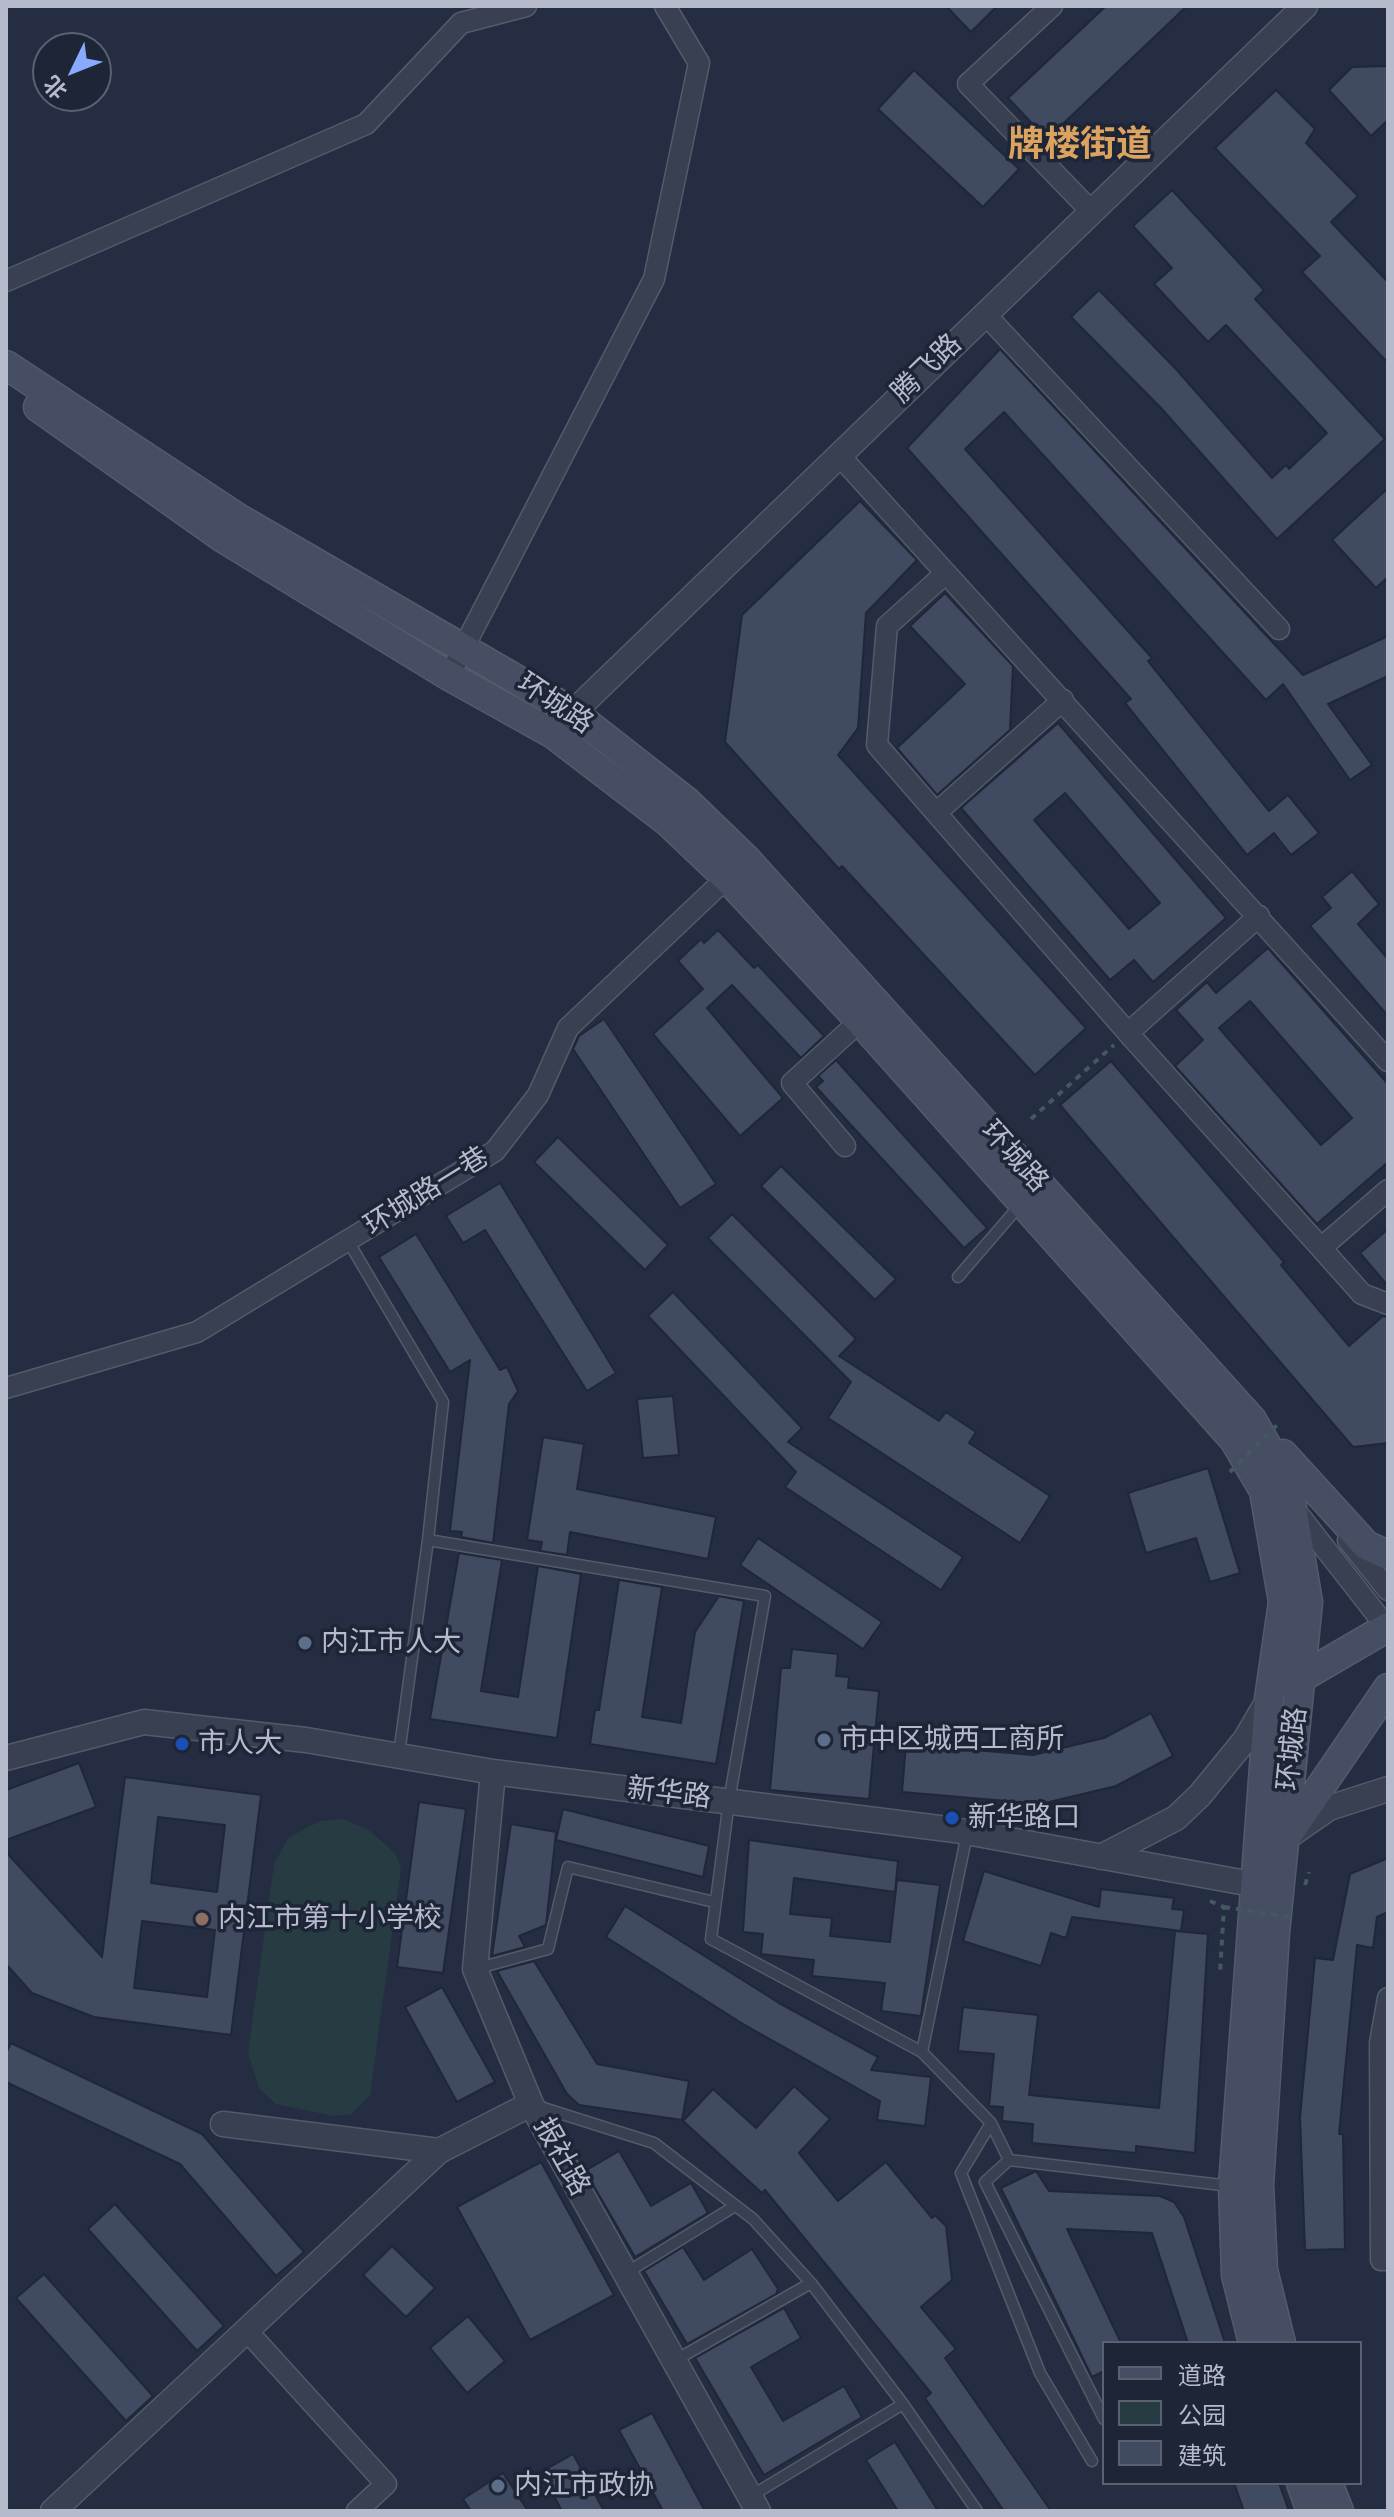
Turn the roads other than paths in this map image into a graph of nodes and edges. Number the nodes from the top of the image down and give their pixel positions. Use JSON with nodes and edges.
{"nodes":[{"id":1,"x":526,"y":6,"type":"edge"},
{"id":2,"x":665,"y":6,"type":"edge"},
{"id":3,"x":1052,"y":6,"type":"edge"},
{"id":4,"x":1305,"y":6,"type":"edge"},
{"id":5,"x":1091,"y":211,"type":"junction"},
{"id":6,"x":6,"y":281,"type":"edge"},
{"id":7,"x":985,"y":314,"type":"junction"},
{"id":8,"x":6,"y":365,"type":"edge"},
{"id":9,"x":6,"y":388,"type":"edge"},
{"id":10,"x":838,"y":454,"type":"junction"},
{"id":11,"x":946,"y":573,"type":"junction"},
{"id":12,"x":1279,"y":629,"type":"dead end"},
{"id":13,"x":466,"y":648,"type":"junction"},
{"id":14,"x":449,"y":676,"type":"junction"},
{"id":15,"x":1063,"y":700,"type":"junction"},
{"id":16,"x":571,"y":711,"type":"junction"},
{"id":17,"x":553,"y":734,"type":"junction"},
{"id":18,"x":936,"y":813,"type":"junction"},
{"id":19,"x":736,"y":869,"type":"junction"},
{"id":20,"x":1259,"y":916,"type":"junction"},
{"id":21,"x":860,"y":1021,"type":"junction"},
{"id":22,"x":1128,"y":1033,"type":"junction"},
{"id":23,"x":1388,"y":1061,"type":"edge"},
{"id":24,"x":845,"y":1146,"type":"dead end"},
{"id":25,"x":1388,"y":1190,"type":"edge"},
{"id":26,"x":1023,"y":1200,"type":"junction"},
{"id":27,"x":348,"y":1241,"type":"junction"},
{"id":28,"x":1321,"y":1248,"type":"junction"},
{"id":29,"x":958,"y":1277,"type":"dead end"},
{"id":30,"x":1388,"y":1304,"type":"edge"},
{"id":31,"x":6,"y":1388,"type":"edge"},
{"id":32,"x":1255,"y":1427,"type":"junction"},
{"id":33,"x":1292,"y":1506,"type":"junction"},
{"id":34,"x":428,"y":1540,"type":"junction"},
{"id":35,"x":1388,"y":1555,"type":"edge"},
{"id":36,"x":1388,"y":1590,"type":"edge"},
{"id":37,"x":1388,"y":1628,"type":"edge"},
{"id":38,"x":1301,"y":1677,"type":"junction"},
{"id":39,"x":1388,"y":1688,"type":"edge"},
{"id":40,"x":1269,"y":1699,"type":"junction"},
{"id":41,"x":398,"y":1755,"type":"junction"},
{"id":42,"x":6,"y":1758,"type":"edge"},
{"id":43,"x":493,"y":1772,"type":"junction"},
{"id":44,"x":1388,"y":1789,"type":"edge"},
{"id":45,"x":729,"y":1801,"type":"junction"},
{"id":46,"x":968,"y":1832,"type":"junction"},
{"id":47,"x":1284,"y":1839,"type":"junction"},
{"id":48,"x":1101,"y":1857,"type":"junction"},
{"id":49,"x":1266,"y":1887,"type":"junction"},
{"id":50,"x":714,"y":1902,"type":"junction"},
{"id":51,"x":475,"y":1969,"type":"junction"},
{"id":52,"x":1388,"y":1998,"type":"edge"},
{"id":53,"x":922,"y":2052,"type":"junction"},
{"id":54,"x":1385,"y":2092,"type":"edge"},
{"id":55,"x":531,"y":2104,"type":"junction"},
{"id":56,"x":991,"y":2123,"type":"junction"},
{"id":57,"x":223,"y":2124,"type":"dead end"},
{"id":58,"x":439,"y":2151,"type":"junction"},
{"id":59,"x":1009,"y":2160,"type":"junction"},
{"id":60,"x":1246,"y":2186,"type":"junction"},
{"id":61,"x":735,"y":2206,"type":"junction"},
{"id":62,"x":1388,"y":2260,"type":"edge"},
{"id":63,"x":626,"y":2273,"type":"junction"},
{"id":64,"x":811,"y":2283,"type":"junction"},
{"id":65,"x":247,"y":2331,"type":"junction"},
{"id":66,"x":1252,"y":2341,"type":"edge"},
{"id":67,"x":1281,"y":2341,"type":"edge"},
{"id":68,"x":674,"y":2361,"type":"junction"},
{"id":69,"x":903,"y":2404,"type":"junction"},
{"id":70,"x":1102,"y":2415,"type":"edge"},
{"id":71,"x":1092,"y":2461,"type":"dead end"},
{"id":72,"x":1302,"y":2485,"type":"edge"},
{"id":73,"x":1329,"y":2485,"type":"edge"},
{"id":74,"x":754,"y":2504,"type":"edge"},
{"id":75,"x":53,"y":2511,"type":"edge"},
{"id":76,"x":357,"y":2511,"type":"edge"},
{"id":77,"x":977,"y":2511,"type":"edge"},
{"id":78,"x":1311,"y":2511,"type":"edge"},
{"id":79,"x":1339,"y":2511,"type":"edge"}],
"edges":[{"from":1,"to":6,"type":"street"},
{"from":2,"to":13,"type":"street"},
{"from":3,"to":5,"type":"street"},
{"from":4,"to":5,"type":"street","name":"腾飞路"},
{"from":5,"to":7,"type":"street","name":"腾飞路"},
{"from":7,"to":10,"type":"street","name":"腾飞路"},
{"from":7,"to":12,"type":"street"},
{"from":8,"to":13,"type":"main road","name":"环城路"},
{"from":9,"to":14,"type":"main road","name":"环城路"},
{"from":10,"to":11,"type":"street"},
{"from":10,"to":16,"type":"street","name":"腾飞路"},
{"from":11,"to":15,"type":"street"},
{"from":11,"to":18,"type":"street"},
{"from":13,"to":14,"type":"street"},
{"from":13,"to":16,"type":"main road","name":"环城路"},
{"from":14,"to":17,"type":"main road","name":"环城路"},
{"from":15,"to":18,"type":"street"},
{"from":15,"to":20,"type":"street"},
{"from":16,"to":17,"type":"street","name":"腾飞路"},
{"from":16,"to":19,"type":"main road","name":"环城路"},
{"from":17,"to":19,"type":"main road","name":"环城路"},
{"from":18,"to":22,"type":"street"},
{"from":19,"to":21,"type":"main road","name":"环城路"},
{"from":19,"to":27,"type":"street","name":"环城路一巷"},
{"from":19,"to":32,"type":"main road","name":"环城路"},
{"from":20,"to":22,"type":"street"},
{"from":20,"to":23,"type":"street"},
{"from":21,"to":24,"type":"street"},
{"from":21,"to":26,"type":"main road","name":"环城路"},
{"from":22,"to":28,"type":"street"},
{"from":25,"to":28,"type":"street"},
{"from":26,"to":29,"type":"lane"},
{"from":26,"to":32,"type":"main road","name":"环城路"},
{"from":27,"to":31,"type":"street","name":"环城路一巷"},
{"from":27,"to":34,"type":"lane"},
{"from":28,"to":30,"type":"street"},
{"from":32,"to":33,"type":"main road","name":"环城路"},
{"from":32,"to":35,"type":"main road"},
{"from":32,"to":36,"type":"street"},
{"from":32,"to":40,"type":"main road","name":"环城路"},
{"from":33,"to":37,"type":"street"},
{"from":33,"to":38,"type":"main road","name":"环城路"},
{"from":34,"to":41,"type":"lane"},
{"from":34,"to":45,"type":"lane"},
{"from":37,"to":38,"type":"main road"},
{"from":38,"to":40,"type":"main road"},
{"from":38,"to":47,"type":"main road","name":"环城路"},
{"from":39,"to":47,"type":"main road"},
{"from":40,"to":48,"type":"street"},
{"from":40,"to":49,"type":"main road","name":"环城路"},
{"from":41,"to":42,"type":"street","name":"新华路"},
{"from":41,"to":43,"type":"street","name":"新华路"},
{"from":43,"to":45,"type":"street","name":"新华路"},
{"from":43,"to":51,"type":"street","name":"报社路"},
{"from":44,"to":47,"type":"street"},
{"from":45,"to":46,"type":"street","name":"新华路"},
{"from":45,"to":50,"type":"lane"},
{"from":46,"to":48,"type":"street","name":"新华路"},
{"from":46,"to":53,"type":"lane"},
{"from":47,"to":49,"type":"main road","name":"环城路"},
{"from":48,"to":49,"type":"street","name":"新华路"},
{"from":49,"to":60,"type":"main road","name":"环城路"},
{"from":50,"to":51,"type":"lane"},
{"from":50,"to":53,"type":"lane"},
{"from":51,"to":55,"type":"street","name":"报社路"},
{"from":52,"to":54,"type":"street"},
{"from":53,"to":56,"type":"lane"},
{"from":54,"to":62,"type":"street"},
{"from":55,"to":58,"type":"street"},
{"from":55,"to":61,"type":"lane"},
{"from":55,"to":63,"type":"street","name":"报社路"},
{"from":56,"to":59,"type":"lane"},
{"from":56,"to":71,"type":"lane"},
{"from":57,"to":58,"type":"street"},
{"from":58,"to":65,"type":"street"},
{"from":59,"to":60,"type":"lane"},
{"from":59,"to":70,"type":"lane"},
{"from":60,"to":66,"type":"main road","name":"环城路"},
{"from":60,"to":67,"type":"main road","name":"环城路"},
{"from":61,"to":63,"type":"lane"},
{"from":61,"to":64,"type":"lane"},
{"from":63,"to":68,"type":"street","name":"报社路"},
{"from":64,"to":68,"type":"lane"},
{"from":64,"to":69,"type":"lane"},
{"from":65,"to":75,"type":"street"},
{"from":65,"to":76,"type":"street"},
{"from":68,"to":74,"type":"street","name":"报社路"},
{"from":69,"to":74,"type":"lane"},
{"from":69,"to":77,"type":"lane"},
{"from":72,"to":78,"type":"main road"},
{"from":73,"to":79,"type":"main road"}]}
